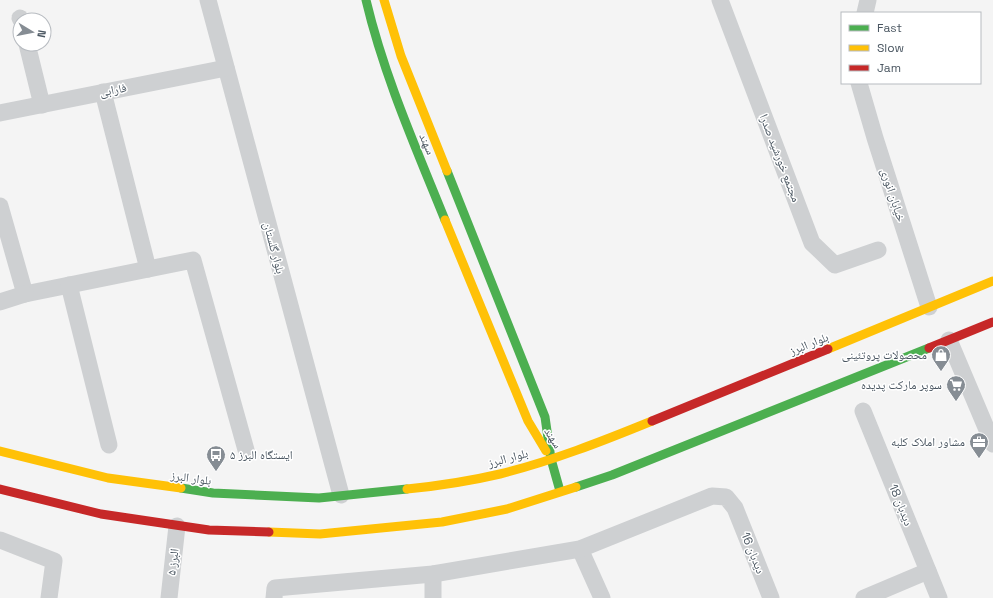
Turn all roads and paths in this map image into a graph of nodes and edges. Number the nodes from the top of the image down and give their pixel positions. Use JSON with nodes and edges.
{"nodes":[{"id":1,"x":208,"y":0,"type":"edge"},
{"id":2,"x":366,"y":0,"type":"edge"},
{"id":3,"x":384,"y":0,"type":"edge"},
{"id":4,"x":720,"y":0,"type":"edge"},
{"id":5,"x":868,"y":0,"type":"edge"},
{"id":6,"x":865,"y":12,"type":"edge"},
{"id":7,"x":29,"y":52,"type":"edge"},
{"id":8,"x":226,"y":68,"type":"junction"},
{"id":9,"x":859,"y":84,"type":"edge"},
{"id":10,"x":104,"y":92,"type":"junction"},
{"id":11,"x":42,"y":105,"type":"junction"},
{"id":12,"x":0,"y":113,"type":"edge"},
{"id":13,"x":0,"y":206,"type":"edge"},
{"id":14,"x":878,"y":250,"type":"dead end"},
{"id":15,"x":148,"y":269,"type":"junction"},
{"id":16,"x":993,"y":281,"type":"edge"},
{"id":17,"x":69,"y":285,"type":"junction"},
{"id":18,"x":25,"y":294,"type":"junction"},
{"id":19,"x":0,"y":302,"type":"edge"},
{"id":20,"x":929,"y":307,"type":"junction"},
{"id":21,"x":993,"y":322,"type":"edge"},
{"id":22,"x":949,"y":340,"type":"junction"},
{"id":23,"x":863,"y":411,"type":"dead end"},
{"id":24,"x":993,"y":444,"type":"edge"},
{"id":25,"x":109,"y":445,"type":"dead end"},
{"id":26,"x":246,"y":450,"type":"dead end"},
{"id":27,"x":0,"y":451,"type":"edge"},
{"id":28,"x":551,"y":459,"type":"junction"},
{"id":29,"x":0,"y":489,"type":"edge"},
{"id":30,"x":560,"y":491,"type":"junction"},
{"id":31,"x":341,"y":495,"type":"junction"},
{"id":32,"x":177,"y":526,"type":"junction"},
{"id":33,"x":0,"y":540,"type":"edge"},
{"id":34,"x":580,"y":549,"type":"junction"},
{"id":35,"x":928,"y":571,"type":"junction"},
{"id":36,"x":433,"y":574,"type":"junction"},
{"id":37,"x":275,"y":593,"type":"edge"},
{"id":38,"x":49,"y":598,"type":"edge"},
{"id":39,"x":169,"y":598,"type":"edge"},
{"id":40,"x":433,"y":598,"type":"edge"},
{"id":41,"x":602,"y":598,"type":"edge"},
{"id":42,"x":771,"y":598,"type":"edge"},
{"id":43,"x":864,"y":598,"type":"edge"},
{"id":44,"x":939,"y":598,"type":"edge"}],
"edges":[{"from":1,"to":8,"type":"street","name":"بلوار گلستان"},
{"from":2,"to":28,"type":"main road","name":"سهند"},
{"from":3,"to":28,"type":"main road","name":"سهند"},
{"from":4,"to":14,"type":"street","name":"مجتمع خورشید صدرا"},
{"from":5,"to":6,"type":"street"},
{"from":7,"to":11,"type":"street"},
{"from":8,"to":10,"type":"street","name":"فارابی"},
{"from":8,"to":31,"type":"street","name":"بلوار گلستان"},
{"from":9,"to":20,"type":"street","name":"خیابان انوری"},
{"from":10,"to":11,"type":"street","name":"فارابی"},
{"from":10,"to":15,"type":"street"},
{"from":11,"to":12,"type":"street","name":"فارابی"},
{"from":13,"to":18,"type":"street"},
{"from":15,"to":17,"type":"street"},
{"from":15,"to":26,"type":"street"},
{"from":16,"to":20,"type":"main road","name":"بلوار البرز"},
{"from":17,"to":18,"type":"street"},
{"from":17,"to":25,"type":"street"},
{"from":18,"to":19,"type":"street"},
{"from":20,"to":28,"type":"main road","name":"بلوار البرز"},
{"from":21,"to":22,"type":"main road"},
{"from":22,"to":24,"type":"street"},
{"from":22,"to":30,"type":"main road"},
{"from":23,"to":35,"type":"street","name":"دیدبان 18"},
{"from":27,"to":31,"type":"main road","name":"بلوار البرز"},
{"from":28,"to":30,"type":"main road"},
{"from":28,"to":31,"type":"main road","name":"بلوار البرز"},
{"from":29,"to":32,"type":"main road"},
{"from":30,"to":32,"type":"main road"},
{"from":32,"to":39,"type":"street","name":"البرز ۵"},
{"from":33,"to":38,"type":"street"},
{"from":34,"to":36,"type":"street"},
{"from":34,"to":41,"type":"street"},
{"from":34,"to":42,"type":"street","name":"دیدبان 16"},
{"from":35,"to":43,"type":"street"},
{"from":35,"to":44,"type":"street","name":"دیدبان 18"},
{"from":36,"to":37,"type":"street"},
{"from":36,"to":40,"type":"street"}]}
